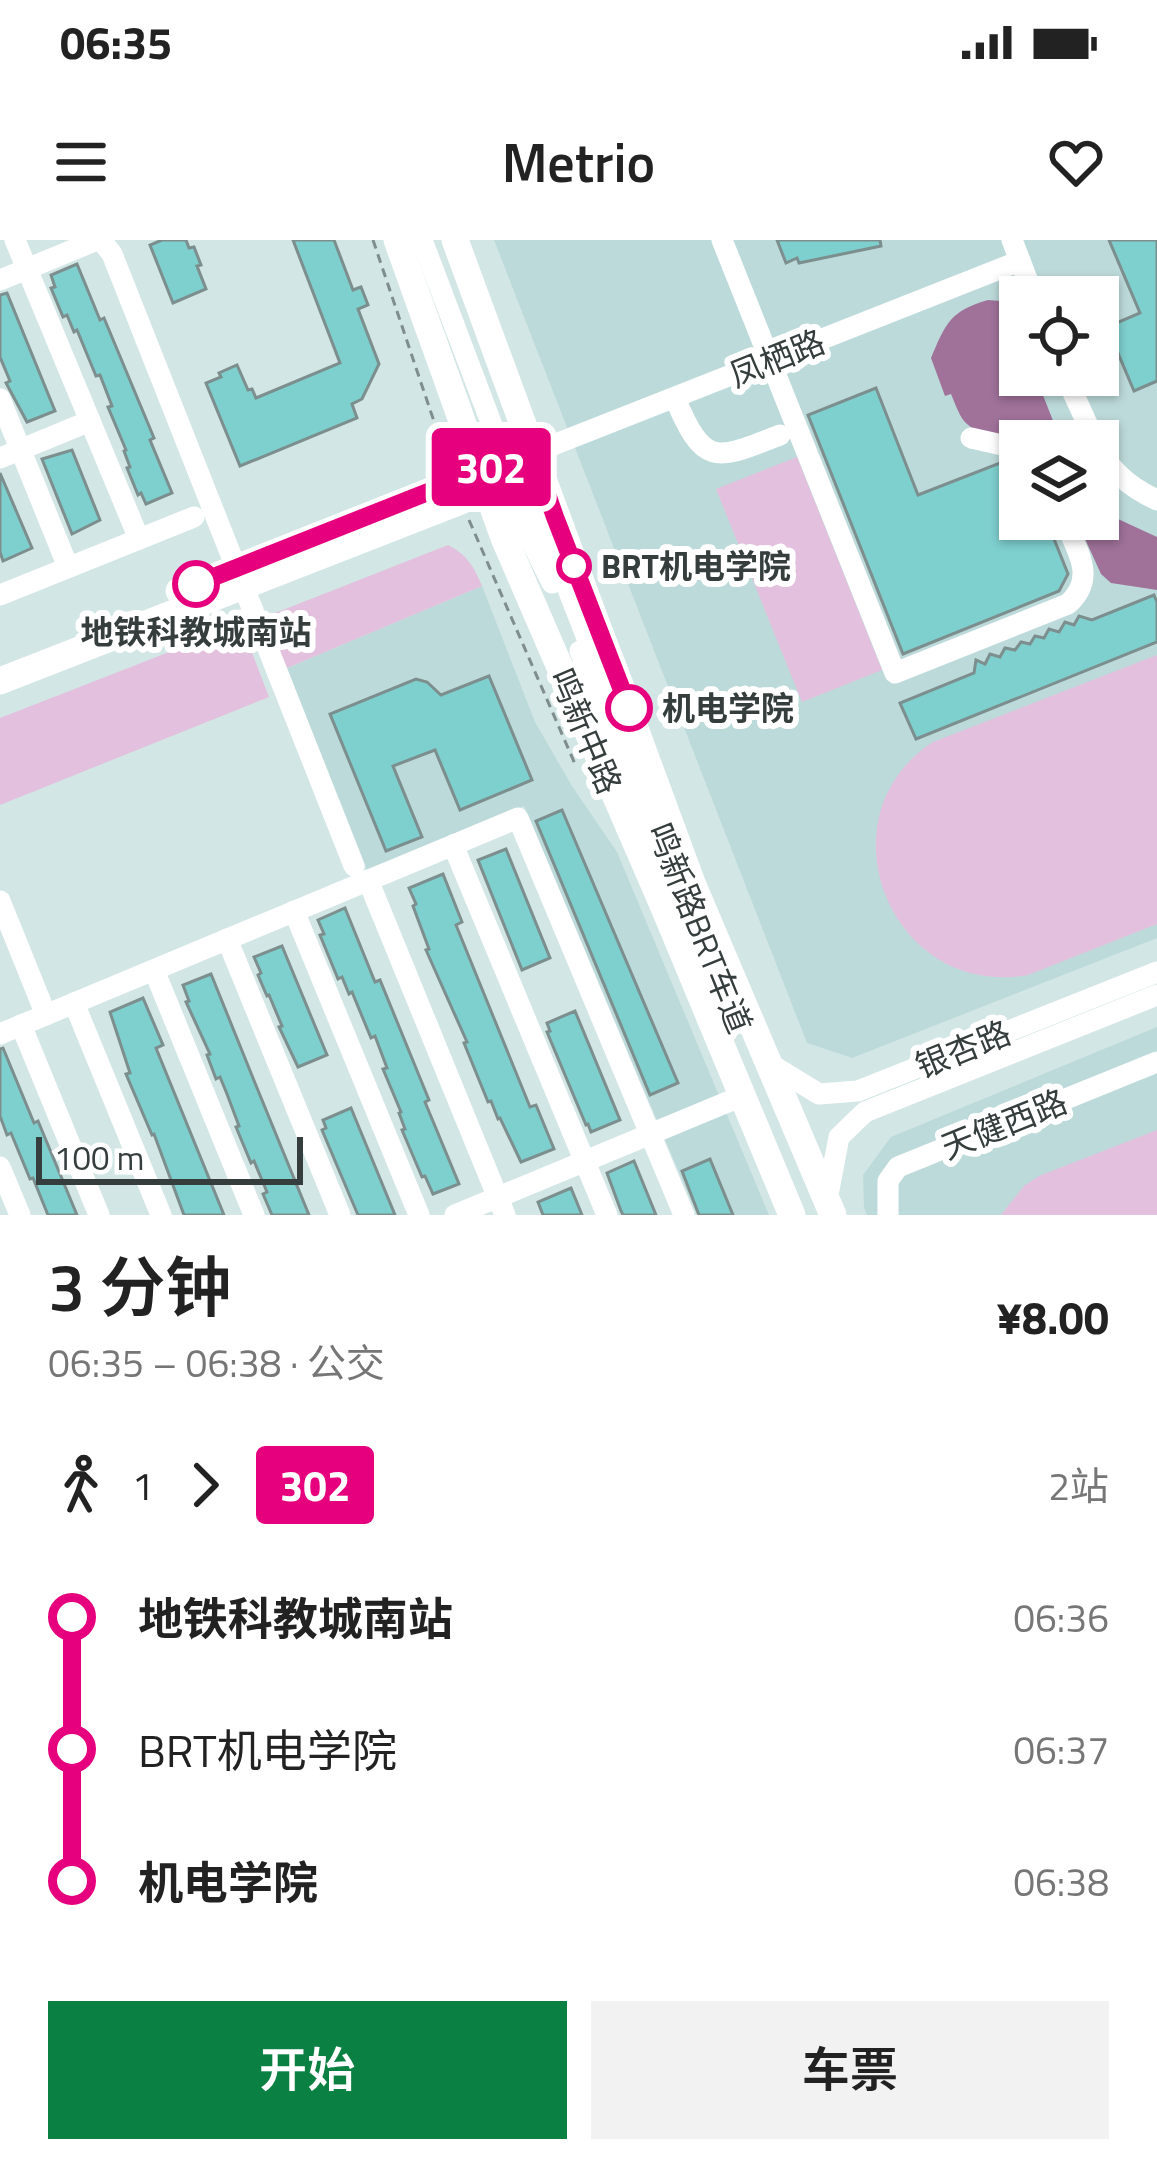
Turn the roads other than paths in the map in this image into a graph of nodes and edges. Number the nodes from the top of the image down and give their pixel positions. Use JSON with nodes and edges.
{"nodes":[{"id":1,"x":15,"y":240,"type":"edge"},
{"id":2,"x":99,"y":240,"type":"edge"},
{"id":3,"x":397,"y":240,"type":"edge"},
{"id":4,"x":411,"y":240,"type":"edge"},
{"id":5,"x":422,"y":240,"type":"edge"},
{"id":6,"x":455,"y":240,"type":"edge"},
{"id":7,"x":722,"y":240,"type":"edge"},
{"id":8,"x":1016,"y":250,"type":"edge"},
{"id":9,"x":27,"y":268,"type":"junction"},
{"id":10,"x":0,"y":280,"type":"edge"},
{"id":11,"x":771,"y":362,"type":"junction"},
{"id":12,"x":675,"y":398,"type":"junction"},
{"id":13,"x":0,"y":399,"type":"edge"},
{"id":14,"x":90,"y":421,"type":"junction"},
{"id":15,"x":780,"y":435,"type":"dead end"},
{"id":16,"x":971,"y":438,"type":"dead end"},
{"id":17,"x":999,"y":444,"type":"edge"},
{"id":18,"x":10,"y":454,"type":"edge"},
{"id":19,"x":502,"y":470,"type":"junction"},
{"id":20,"x":1119,"y":473,"type":"edge"},
{"id":21,"x":1157,"y":500,"type":"edge"},
{"id":22,"x":194,"y":517,"type":"dead end"},
{"id":23,"x":139,"y":539,"type":"junction"},
{"id":24,"x":1072,"y":540,"type":"edge"},
{"id":25,"x":68,"y":567,"type":"junction"},
{"id":26,"x":239,"y":578,"type":"junction"},
{"id":27,"x":0,"y":595,"type":"edge"},
{"id":28,"x":0,"y":662,"type":"edge"},
{"id":29,"x":0,"y":681,"type":"edge"},
{"id":30,"x":453,"y":845,"type":"junction"},
{"id":31,"x":361,"y":873,"type":"junction"},
{"id":32,"x":0,"y":901,"type":"edge"},
{"id":33,"x":676,"y":905,"type":"junction"},
{"id":34,"x":294,"y":911,"type":"junction"},
{"id":35,"x":227,"y":939,"type":"junction"},
{"id":36,"x":680,"y":946,"type":"junction"},
{"id":37,"x":154,"y":970,"type":"junction"},
{"id":38,"x":1157,"y":972,"type":"edge"},
{"id":39,"x":1157,"y":995,"type":"edge"},
{"id":40,"x":74,"y":1003,"type":"junction"},
{"id":41,"x":46,"y":1015,"type":"junction"},
{"id":42,"x":10,"y":1029,"type":"edge"},
{"id":43,"x":1157,"y":1062,"type":"edge"},
{"id":44,"x":770,"y":1064,"type":"junction"},
{"id":45,"x":742,"y":1096,"type":"junction"},
{"id":46,"x":651,"y":1135,"type":"junction"},
{"id":47,"x":585,"y":1162,"type":"junction"},
{"id":48,"x":0,"y":1167,"type":"edge"},
{"id":49,"x":501,"y":1206,"type":"edge"},
{"id":50,"x":822,"y":1211,"type":"edge"},
{"id":51,"x":20,"y":1215,"type":"edge"},
{"id":52,"x":98,"y":1215,"type":"edge"},
{"id":53,"x":161,"y":1215,"type":"edge"},
{"id":54,"x":254,"y":1215,"type":"edge"},
{"id":55,"x":340,"y":1215,"type":"edge"},
{"id":56,"x":419,"y":1215,"type":"edge"},
{"id":57,"x":455,"y":1215,"type":"edge"},
{"id":58,"x":607,"y":1215,"type":"edge"},
{"id":59,"x":684,"y":1215,"type":"edge"},
{"id":60,"x":793,"y":1215,"type":"edge"},
{"id":61,"x":888,"y":1215,"type":"edge"}],
"edges":[{"from":1,"to":9,"type":"street"},
{"from":2,"to":9,"type":"street"},
{"from":2,"to":26,"type":"street"},
{"from":3,"to":19,"type":"main road","name":"鸣新中路"},
{"from":4,"to":19,"type":"street","name":"鸣新路BRT车道"},
{"from":5,"to":19,"type":"street","name":"鸣新路BRT车道"},
{"from":6,"to":19,"type":"main road","name":"鸣新中路"},
{"from":7,"to":11,"type":"street"},
{"from":8,"to":11,"type":"street","name":"凤栖路"},
{"from":9,"to":10,"type":"street"},
{"from":9,"to":14,"type":"street"},
{"from":11,"to":12,"type":"street","name":"凤栖路"},
{"from":11,"to":24,"type":"street"},
{"from":12,"to":15,"type":"street"},
{"from":12,"to":19,"type":"street","name":"凤栖路"},
{"from":13,"to":18,"type":"street"},
{"from":14,"to":18,"type":"street"},
{"from":14,"to":23,"type":"street"},
{"from":16,"to":17,"type":"street"},
{"from":18,"to":25,"type":"street"},
{"from":19,"to":26,"type":"main road","name":"凤栖路"},
{"from":19,"to":33,"type":"street","name":"鸣新路BRT车道"},
{"from":19,"to":36,"type":"main road","name":"鸣新中路"},
{"from":19,"to":44,"type":"main road","name":"鸣新中路"},
{"from":19,"to":50,"type":"street","name":"鸣新路BRT车道"},
{"from":20,"to":21,"type":"street"},
{"from":22,"to":23,"type":"street"},
{"from":23,"to":25,"type":"street"},
{"from":25,"to":27,"type":"street"},
{"from":26,"to":28,"type":"main road","name":"凤栖路"},
{"from":26,"to":29,"type":"main road","name":"凤栖路"},
{"from":26,"to":31,"type":"street"},
{"from":30,"to":31,"type":"street"},
{"from":30,"to":46,"type":"street"},
{"from":30,"to":47,"type":"street"},
{"from":31,"to":34,"type":"street"},
{"from":31,"to":49,"type":"street"},
{"from":32,"to":41,"type":"street"},
{"from":33,"to":36,"type":"street"},
{"from":33,"to":50,"type":"street","name":"鸣新路BRT车道"},
{"from":34,"to":35,"type":"street"},
{"from":34,"to":56,"type":"street"},
{"from":35,"to":37,"type":"street"},
{"from":35,"to":55,"type":"street"},
{"from":36,"to":45,"type":"main road","name":"鸣新中路"},
{"from":37,"to":40,"type":"street"},
{"from":37,"to":54,"type":"street"},
{"from":38,"to":44,"type":"street","name":"银杏路"},
{"from":39,"to":50,"type":"street","name":"银杏路"},
{"from":40,"to":41,"type":"street"},
{"from":40,"to":53,"type":"street"},
{"from":41,"to":42,"type":"street"},
{"from":42,"to":52,"type":"street"},
{"from":43,"to":61,"type":"street","name":"天健西路"},
{"from":44,"to":50,"type":"main road","name":"鸣新中路"},
{"from":45,"to":46,"type":"street"},
{"from":45,"to":60,"type":"main road","name":"鸣新中路"},
{"from":46,"to":47,"type":"street"},
{"from":46,"to":59,"type":"street"},
{"from":47,"to":49,"type":"street"},
{"from":47,"to":58,"type":"street"},
{"from":48,"to":51,"type":"street"},
{"from":49,"to":57,"type":"street"}]}
